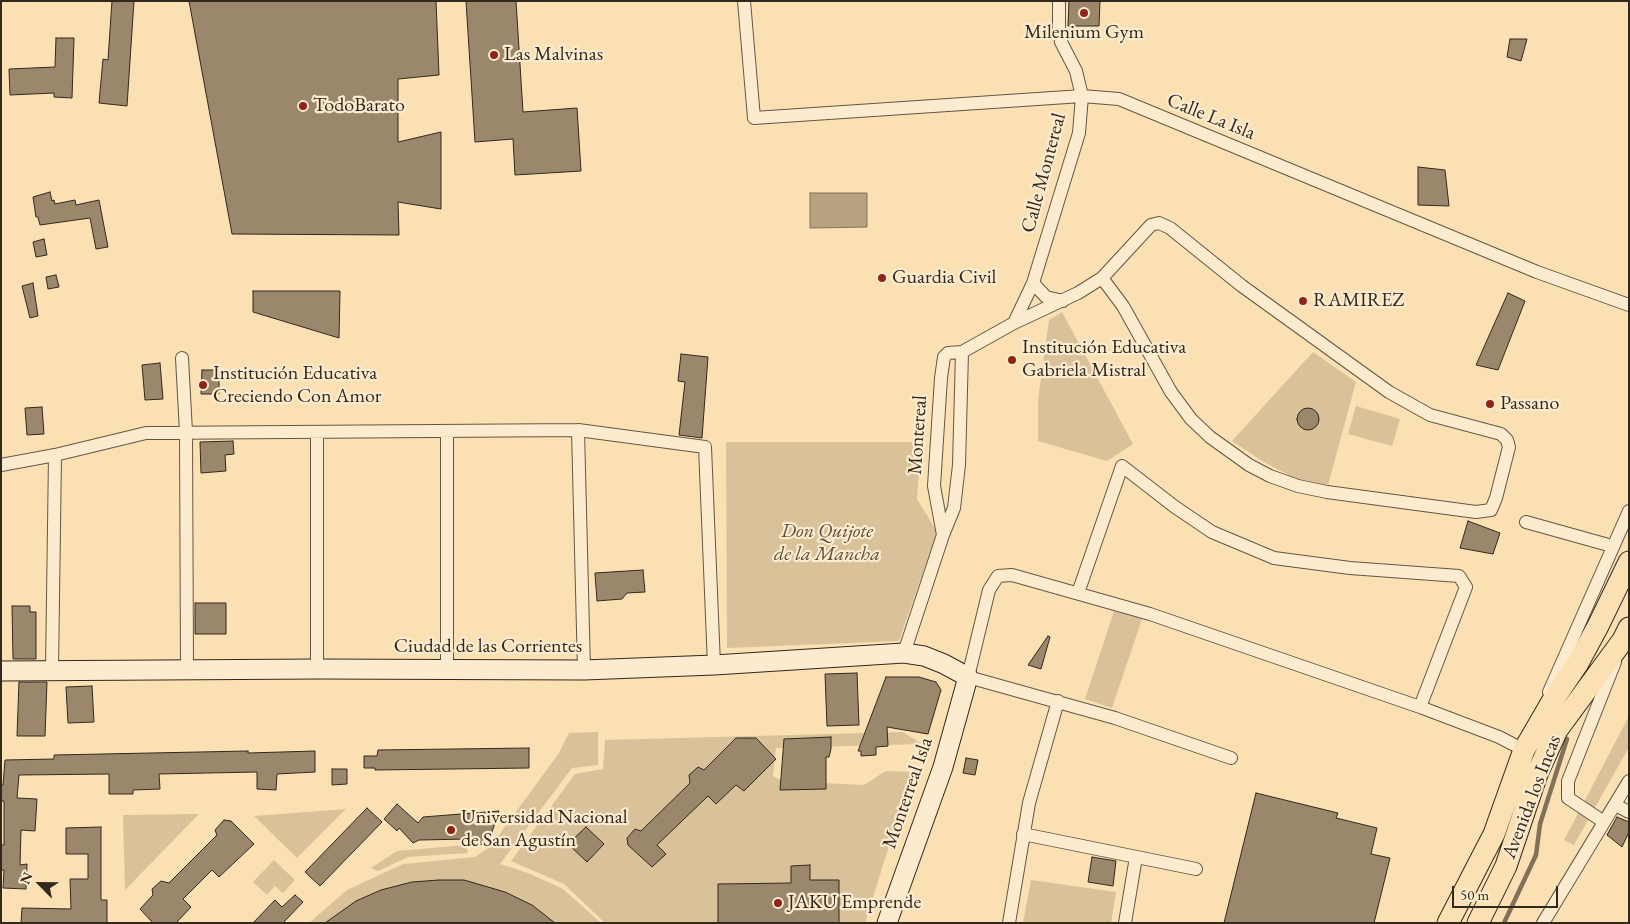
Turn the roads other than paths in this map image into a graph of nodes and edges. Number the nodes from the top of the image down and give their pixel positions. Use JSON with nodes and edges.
{"nodes":[{"id":1,"x":744,"y":1,"type":"edge"},
{"id":2,"x":1060,"y":1,"type":"edge"},
{"id":3,"x":1082,"y":96,"type":"junction"},
{"id":4,"x":1102,"y":278,"type":"junction"},
{"id":5,"x":1033,"y":283,"type":"junction"},
{"id":6,"x":1063,"y":301,"type":"junction"},
{"id":7,"x":1629,"y":305,"type":"edge"},
{"id":8,"x":1014,"y":323,"type":"junction"},
{"id":9,"x":962,"y":352,"type":"junction"},
{"id":10,"x":182,"y":358,"type":"dead end"},
{"id":11,"x":578,"y":430,"type":"junction"},
{"id":12,"x":446,"y":431,"type":"junction"},
{"id":13,"x":186,"y":432,"type":"junction"},
{"id":14,"x":317,"y":432,"type":"junction"},
{"id":15,"x":55,"y":454,"type":"junction"},
{"id":16,"x":1,"y":465,"type":"edge"},
{"id":17,"x":1629,"y":511,"type":"edge"},
{"id":18,"x":1526,"y":522,"type":"dead end"},
{"id":19,"x":943,"y":535,"type":"junction"},
{"id":20,"x":1612,"y":546,"type":"junction"},
{"id":21,"x":1629,"y":562,"type":"edge"},
{"id":22,"x":1078,"y":593,"type":"junction"},
{"id":23,"x":1627,"y":634,"type":"edge"},
{"id":24,"x":904,"y":653,"type":"junction"},
{"id":25,"x":714,"y":666,"type":"junction"},
{"id":26,"x":318,"y":668,"type":"junction"},
{"id":27,"x":447,"y":669,"type":"junction"},
{"id":28,"x":52,"y":670,"type":"junction"},
{"id":29,"x":187,"y":670,"type":"junction"},
{"id":30,"x":584,"y":670,"type":"junction"},
{"id":31,"x":1,"y":671,"type":"edge"},
{"id":32,"x":968,"y":677,"type":"junction"},
{"id":33,"x":1058,"y":701,"type":"junction"},
{"id":34,"x":1420,"y":707,"type":"junction"},
{"id":35,"x":1524,"y":750,"type":"junction"},
{"id":36,"x":1231,"y":758,"type":"dead end"},
{"id":37,"x":1629,"y":781,"type":"edge"},
{"id":38,"x":1615,"y":805,"type":"junction"},
{"id":39,"x":1629,"y":812,"type":"edge"},
{"id":40,"x":1604,"y":822,"type":"junction"},
{"id":41,"x":1023,"y":834,"type":"junction"},
{"id":42,"x":1136,"y":857,"type":"junction"},
{"id":43,"x":1196,"y":869,"type":"dead end"},
{"id":44,"x":888,"y":923,"type":"edge"},
{"id":45,"x":1009,"y":923,"type":"edge"},
{"id":46,"x":1125,"y":923,"type":"edge"},
{"id":47,"x":1448,"y":923,"type":"edge"},
{"id":48,"x":1478,"y":923,"type":"edge"},
{"id":49,"x":1543,"y":923,"type":"edge"}],
"edges":[{"from":1,"to":3,"type":"street","name":"Calle La Isla"},
{"from":2,"to":3,"type":"street","name":"Calle Montereal"},
{"from":3,"to":5,"type":"street","name":"Calle Montereal"},
{"from":3,"to":7,"type":"street","name":"Calle La Isla"},
{"from":4,"to":4,"type":"street","name":"Montereal"},
{"from":4,"to":6,"type":"street","name":"Montereal"},
{"from":5,"to":6,"type":"street"},
{"from":5,"to":8,"type":"street","name":"Calle Montereal"},
{"from":6,"to":8,"type":"street","name":"Montereal"},
{"from":8,"to":9,"type":"street","name":"Montereal"},
{"from":9,"to":19,"type":"street","name":"Montereal"},
{"from":9,"to":19,"type":"street","name":"Montereal"},
{"from":10,"to":13,"type":"street"},
{"from":11,"to":12,"type":"street"},
{"from":11,"to":25,"type":"street"},
{"from":11,"to":30,"type":"street"},
{"from":12,"to":14,"type":"street"},
{"from":12,"to":27,"type":"street"},
{"from":13,"to":14,"type":"street"},
{"from":13,"to":15,"type":"street"},
{"from":13,"to":29,"type":"street"},
{"from":14,"to":26,"type":"street"},
{"from":15,"to":16,"type":"street"},
{"from":15,"to":28,"type":"street"},
{"from":17,"to":20,"type":"street","name":"Avenida los Incas"},
{"from":18,"to":20,"type":"street"},
{"from":19,"to":24,"type":"street","name":"Montereal"},
{"from":20,"to":35,"type":"street","name":"Avenida los Incas"},
{"from":21,"to":35,"type":"main road","name":"Avenida los Incas"},
{"from":22,"to":32,"type":"street"},
{"from":22,"to":34,"type":"street"},
{"from":22,"to":34,"type":"street"},
{"from":23,"to":40,"type":"street"},
{"from":23,"to":48,"type":"main road","name":"Avenida los Incas"},
{"from":24,"to":25,"type":"street","name":"Ciudad de las Corrientes"},
{"from":24,"to":32,"type":"street","name":"Ciudad de las Corrientes"},
{"from":25,"to":30,"type":"street","name":"Ciudad de las Corrientes"},
{"from":26,"to":27,"type":"street","name":"Ciudad de las Corrientes"},
{"from":26,"to":29,"type":"street","name":"Ciudad de las Corrientes"},
{"from":27,"to":30,"type":"street","name":"Ciudad de las Corrientes"},
{"from":28,"to":29,"type":"street","name":"Ciudad de las Corrientes"},
{"from":28,"to":31,"type":"street","name":"Ciudad de las Corrientes"},
{"from":32,"to":33,"type":"street"},
{"from":32,"to":44,"type":"street","name":"Monterreal Isla"},
{"from":33,"to":36,"type":"street"},
{"from":33,"to":41,"type":"street"},
{"from":34,"to":35,"type":"street"},
{"from":35,"to":47,"type":"main road","name":"Avenida los Incas"},
{"from":37,"to":38,"type":"street"},
{"from":38,"to":39,"type":"street"},
{"from":38,"to":40,"type":"street"},
{"from":40,"to":49,"type":"street"},
{"from":41,"to":42,"type":"street"},
{"from":41,"to":45,"type":"street"},
{"from":42,"to":43,"type":"street"},
{"from":42,"to":46,"type":"street"}]}
